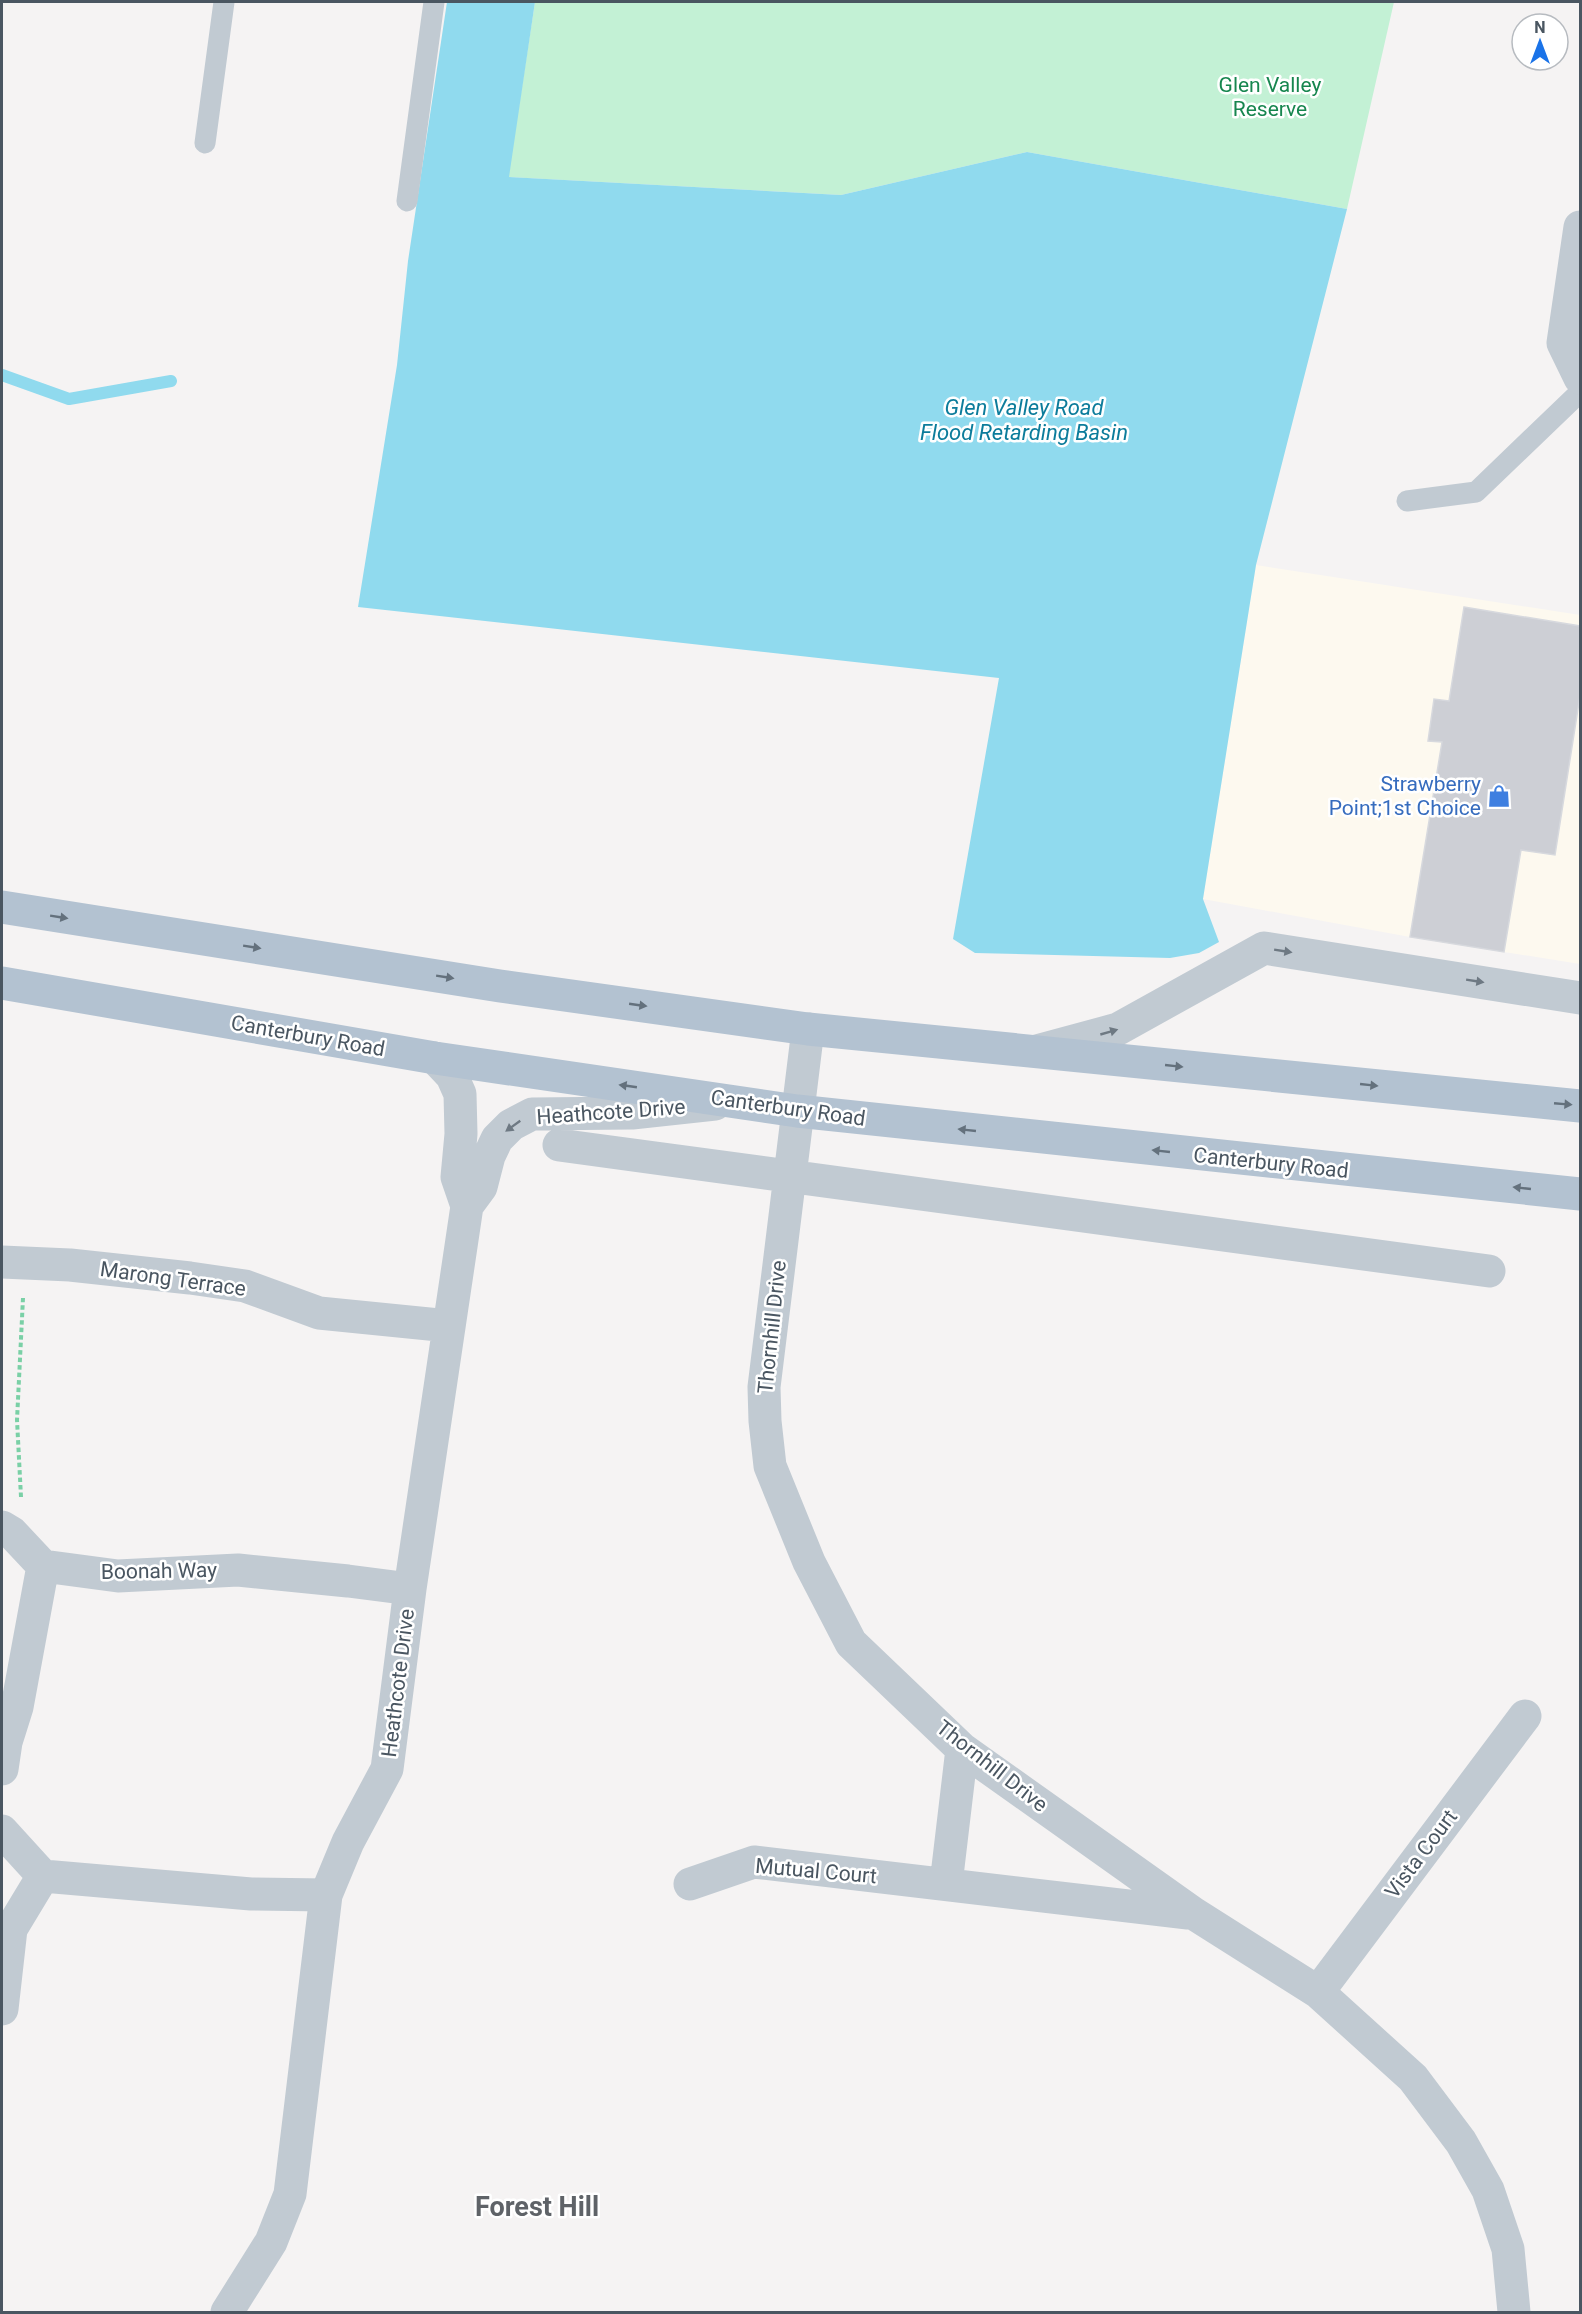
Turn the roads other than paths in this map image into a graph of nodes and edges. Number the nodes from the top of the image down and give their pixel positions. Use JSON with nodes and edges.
{"nodes":[{"id":1,"x":224,"y":2,"type":"edge"},
{"id":2,"x":434,"y":2,"type":"edge"},
{"id":3,"x":205,"y":143,"type":"dead end"},
{"id":4,"x":407,"y":201,"type":"dead end"},
{"id":5,"x":1581,"y":227,"type":"edge"},
{"id":6,"x":1581,"y":378,"type":"edge"},
{"id":7,"x":1581,"y":392,"type":"edge"},
{"id":8,"x":1407,"y":501,"type":"dead end"},
{"id":9,"x":2,"y":908,"type":"edge"},
{"id":10,"x":2,"y":983,"type":"edge"},
{"id":11,"x":1581,"y":998,"type":"edge"},
{"id":12,"x":808,"y":1029,"type":"junction"},
{"id":13,"x":1033,"y":1052,"type":"junction"},
{"id":14,"x":435,"y":1058,"type":"junction"},
{"id":15,"x":735,"y":1102,"type":"junction"},
{"id":16,"x":1581,"y":1106,"type":"edge"},
{"id":17,"x":797,"y":1111,"type":"junction"},
{"id":18,"x":559,"y":1145,"type":"dead end"},
{"id":19,"x":790,"y":1175,"type":"junction"},
{"id":20,"x":1581,"y":1194,"type":"edge"},
{"id":21,"x":467,"y":1206,"type":"junction"},
{"id":22,"x":12,"y":1263,"type":"edge"},
{"id":23,"x":1489,"y":1271,"type":"dead end"},
{"id":24,"x":449,"y":1326,"type":"junction"},
{"id":25,"x":7,"y":1530,"type":"edge"},
{"id":26,"x":43,"y":1566,"type":"junction"},
{"id":27,"x":410,"y":1589,"type":"junction"},
{"id":28,"x":1525,"y":1716,"type":"dead end"},
{"id":29,"x":962,"y":1749,"type":"junction"},
{"id":30,"x":2,"y":1769,"type":"edge"},
{"id":31,"x":2,"y":1832,"type":"edge"},
{"id":32,"x":43,"y":1876,"type":"junction"},
{"id":33,"x":690,"y":1884,"type":"dead end"},
{"id":34,"x":945,"y":1884,"type":"junction"},
{"id":35,"x":326,"y":1895,"type":"junction"},
{"id":36,"x":1193,"y":1913,"type":"junction"},
{"id":37,"x":1318,"y":1992,"type":"junction"},
{"id":38,"x":2,"y":2009,"type":"edge"},
{"id":39,"x":226,"y":2313,"type":"edge"},
{"id":40,"x":1514,"y":2313,"type":"edge"}],
"edges":[{"from":1,"to":3,"type":"lane"},
{"from":2,"to":4,"type":"lane"},
{"from":5,"to":6,"type":"street"},
{"from":7,"to":8,"type":"lane"},
{"from":9,"to":12,"type":"main road","one_way":true},
{"from":10,"to":14,"type":"main road","name":"Canterbury Road"},
{"from":13,"to":11,"type":"street","one_way":true},
{"from":12,"to":13,"type":"main road"},
{"from":12,"to":17,"type":"street","name":"Thornhill Drive"},
{"from":13,"to":16,"type":"main road","one_way":true},
{"from":15,"to":14,"type":"main road","name":"Canterbury Road","one_way":true},
{"from":14,"to":21,"type":"street","name":"Heathcote Drive"},
{"from":15,"to":17,"type":"main road","name":"Canterbury Road"},
{"from":15,"to":21,"type":"street","name":"Heathcote Drive","one_way":true},
{"from":17,"to":19,"type":"street","name":"Thornhill Drive"},
{"from":20,"to":17,"type":"main road","name":"Canterbury Road","one_way":true},
{"from":18,"to":19,"type":"street"},
{"from":19,"to":23,"type":"street"},
{"from":19,"to":29,"type":"street","name":"Thornhill Drive"},
{"from":21,"to":24,"type":"street","name":"Heathcote Drive"},
{"from":22,"to":24,"type":"street","name":"Marong Terrace"},
{"from":24,"to":27,"type":"street","name":"Heathcote Drive"},
{"from":25,"to":26,"type":"street"},
{"from":26,"to":27,"type":"street","name":"Boonah Way"},
{"from":26,"to":30,"type":"street"},
{"from":27,"to":35,"type":"street","name":"Heathcote Drive"},
{"from":28,"to":37,"type":"street","name":"Vista Court"},
{"from":29,"to":34,"type":"street"},
{"from":29,"to":36,"type":"street","name":"Thornhill Drive"},
{"from":31,"to":32,"type":"street"},
{"from":32,"to":35,"type":"street"},
{"from":32,"to":38,"type":"street"},
{"from":33,"to":34,"type":"street","name":"Mutual Court"},
{"from":34,"to":36,"type":"street","name":"Mutual Court"},
{"from":35,"to":39,"type":"street","name":"Heathcote Drive"},
{"from":36,"to":37,"type":"street","name":"Thornhill Drive"},
{"from":37,"to":40,"type":"street","name":"Thornhill Drive"}]}
